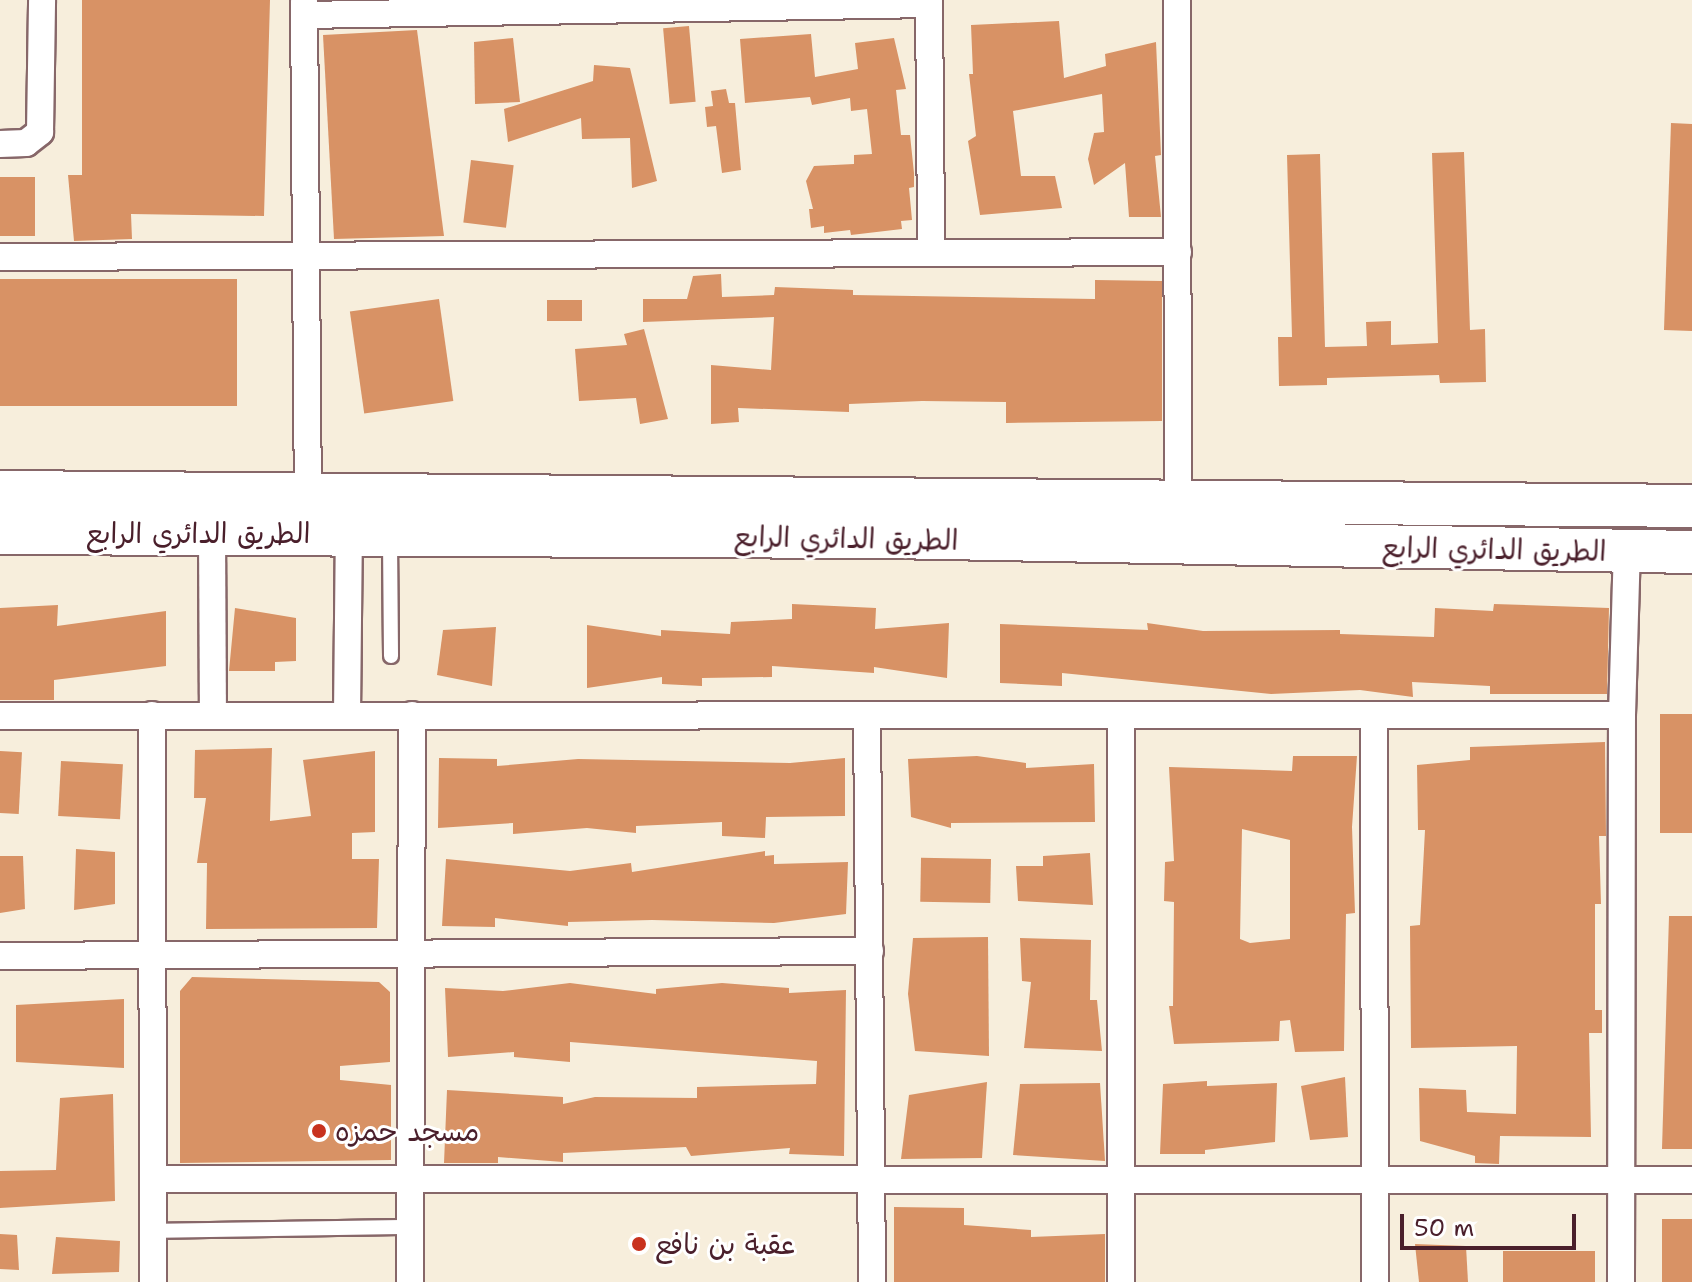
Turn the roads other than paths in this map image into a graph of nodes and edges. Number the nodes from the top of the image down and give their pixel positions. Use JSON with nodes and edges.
{"nodes":[{"id":1,"x":42,"y":0,"type":"edge"},
{"id":2,"x":1177,"y":0,"type":"edge"},
{"id":3,"x":929,"y":2,"type":"edge"},
{"id":4,"x":695,"y":4,"type":"edge"},
{"id":5,"x":568,"y":5,"type":"edge"},
{"id":6,"x":304,"y":8,"type":"edge"},
{"id":7,"x":0,"y":144,"type":"edge"},
{"id":8,"x":1178,"y":252,"type":"junction"},
{"id":9,"x":931,"y":253,"type":"junction"},
{"id":10,"x":306,"y":256,"type":"junction"},
{"id":11,"x":0,"y":257,"type":"edge"},
{"id":12,"x":0,"y":492,"type":"edge"},
{"id":13,"x":308,"y":492,"type":"junction"},
{"id":14,"x":1178,"y":498,"type":"junction"},
{"id":15,"x":1692,"y":506,"type":"edge"},
{"id":16,"x":212,"y":532,"type":"junction"},
{"id":17,"x":0,"y":533,"type":"edge"},
{"id":18,"x":308,"y":533,"type":"junction"},
{"id":19,"x":349,"y":534,"type":"junction"},
{"id":20,"x":390,"y":534,"type":"junction"},
{"id":21,"x":1627,"y":551,"type":"junction"},
{"id":22,"x":1692,"y":552,"type":"edge"},
{"id":23,"x":391,"y":656,"type":"dead end"},
{"id":24,"x":152,"y":715,"type":"junction"},
{"id":25,"x":213,"y":715,"type":"junction"},
{"id":26,"x":347,"y":715,"type":"junction"},
{"id":27,"x":412,"y":715,"type":"junction"},
{"id":28,"x":867,"y":715,"type":"junction"},
{"id":29,"x":1121,"y":715,"type":"junction"},
{"id":30,"x":1374,"y":715,"type":"junction"},
{"id":31,"x":1622,"y":715,"type":"junction"},
{"id":32,"x":0,"y":716,"type":"edge"},
{"id":33,"x":870,"y":951,"type":"junction"},
{"id":34,"x":409,"y":955,"type":"junction"},
{"id":35,"x":0,"y":956,"type":"edge"},
{"id":36,"x":153,"y":956,"type":"junction"},
{"id":37,"x":1374,"y":1177,"type":"junction"},
{"id":38,"x":1620,"y":1178,"type":"junction"},
{"id":39,"x":153,"y":1179,"type":"junction"},
{"id":40,"x":410,"y":1180,"type":"junction"},
{"id":41,"x":1692,"y":1180,"type":"edge"},
{"id":42,"x":873,"y":1181,"type":"junction"},
{"id":43,"x":1121,"y":1182,"type":"junction"},
{"id":44,"x":410,"y":1227,"type":"junction"},
{"id":45,"x":153,"y":1231,"type":"junction"},
{"id":46,"x":153,"y":1282,"type":"edge"},
{"id":47,"x":410,"y":1282,"type":"edge"},
{"id":48,"x":872,"y":1282,"type":"edge"},
{"id":49,"x":1121,"y":1282,"type":"edge"},
{"id":50,"x":1375,"y":1282,"type":"edge"},
{"id":51,"x":1621,"y":1282,"type":"edge"}],
"edges":[{"from":1,"to":7,"type":"street"},
{"from":2,"to":8,"type":"street"},
{"from":3,"to":4,"type":"street"},
{"from":3,"to":9,"type":"street"},
{"from":4,"to":5,"type":"street"},
{"from":5,"to":6,"type":"street"},
{"from":6,"to":10,"type":"street"},
{"from":8,"to":9,"type":"street"},
{"from":8,"to":14,"type":"street"},
{"from":9,"to":10,"type":"street"},
{"from":10,"to":11,"type":"street"},
{"from":10,"to":13,"type":"street"},
{"from":12,"to":13,"type":"main road","name":"الطريق الدائري الرابع"},
{"from":13,"to":14,"type":"main road","name":"الطريق الدائري الرابع"},
{"from":13,"to":18,"type":"street"},
{"from":14,"to":15,"type":"main road","name":"الطريق الدائري الرابع"},
{"from":16,"to":17,"type":"main road","name":"الطريق الدائري الرابع"},
{"from":16,"to":18,"type":"main road","name":"الطريق الدائري الرابع"},
{"from":16,"to":25,"type":"street"},
{"from":18,"to":19,"type":"main road","name":"الطريق الدائري الرابع"},
{"from":19,"to":20,"type":"main road","name":"الطريق الدائري الرابع"},
{"from":19,"to":26,"type":"street"},
{"from":20,"to":21,"type":"main road","name":"الطريق الدائري الرابع"},
{"from":20,"to":23,"type":"lane"},
{"from":21,"to":22,"type":"main road","name":"الطريق الدائري الرابع"},
{"from":21,"to":31,"type":"street"},
{"from":24,"to":25,"type":"street"},
{"from":24,"to":32,"type":"street"},
{"from":24,"to":36,"type":"street"},
{"from":25,"to":26,"type":"street"},
{"from":26,"to":27,"type":"street"},
{"from":27,"to":28,"type":"street"},
{"from":27,"to":34,"type":"street"},
{"from":28,"to":29,"type":"street"},
{"from":28,"to":33,"type":"street"},
{"from":29,"to":30,"type":"street"},
{"from":29,"to":43,"type":"street"},
{"from":30,"to":31,"type":"street"},
{"from":30,"to":37,"type":"street"},
{"from":31,"to":38,"type":"street"},
{"from":33,"to":34,"type":"street"},
{"from":33,"to":42,"type":"street"},
{"from":34,"to":36,"type":"street"},
{"from":34,"to":40,"type":"street"},
{"from":35,"to":36,"type":"street"},
{"from":36,"to":39,"type":"street"},
{"from":37,"to":38,"type":"street"},
{"from":37,"to":43,"type":"street"},
{"from":37,"to":50,"type":"street"},
{"from":38,"to":41,"type":"street"},
{"from":38,"to":51,"type":"street"},
{"from":39,"to":40,"type":"street"},
{"from":39,"to":45,"type":"street"},
{"from":40,"to":42,"type":"street"},
{"from":40,"to":44,"type":"street"},
{"from":42,"to":43,"type":"street"},
{"from":42,"to":48,"type":"street"},
{"from":43,"to":49,"type":"street"},
{"from":44,"to":45,"type":"lane"},
{"from":44,"to":47,"type":"street"},
{"from":45,"to":46,"type":"street"}]}
